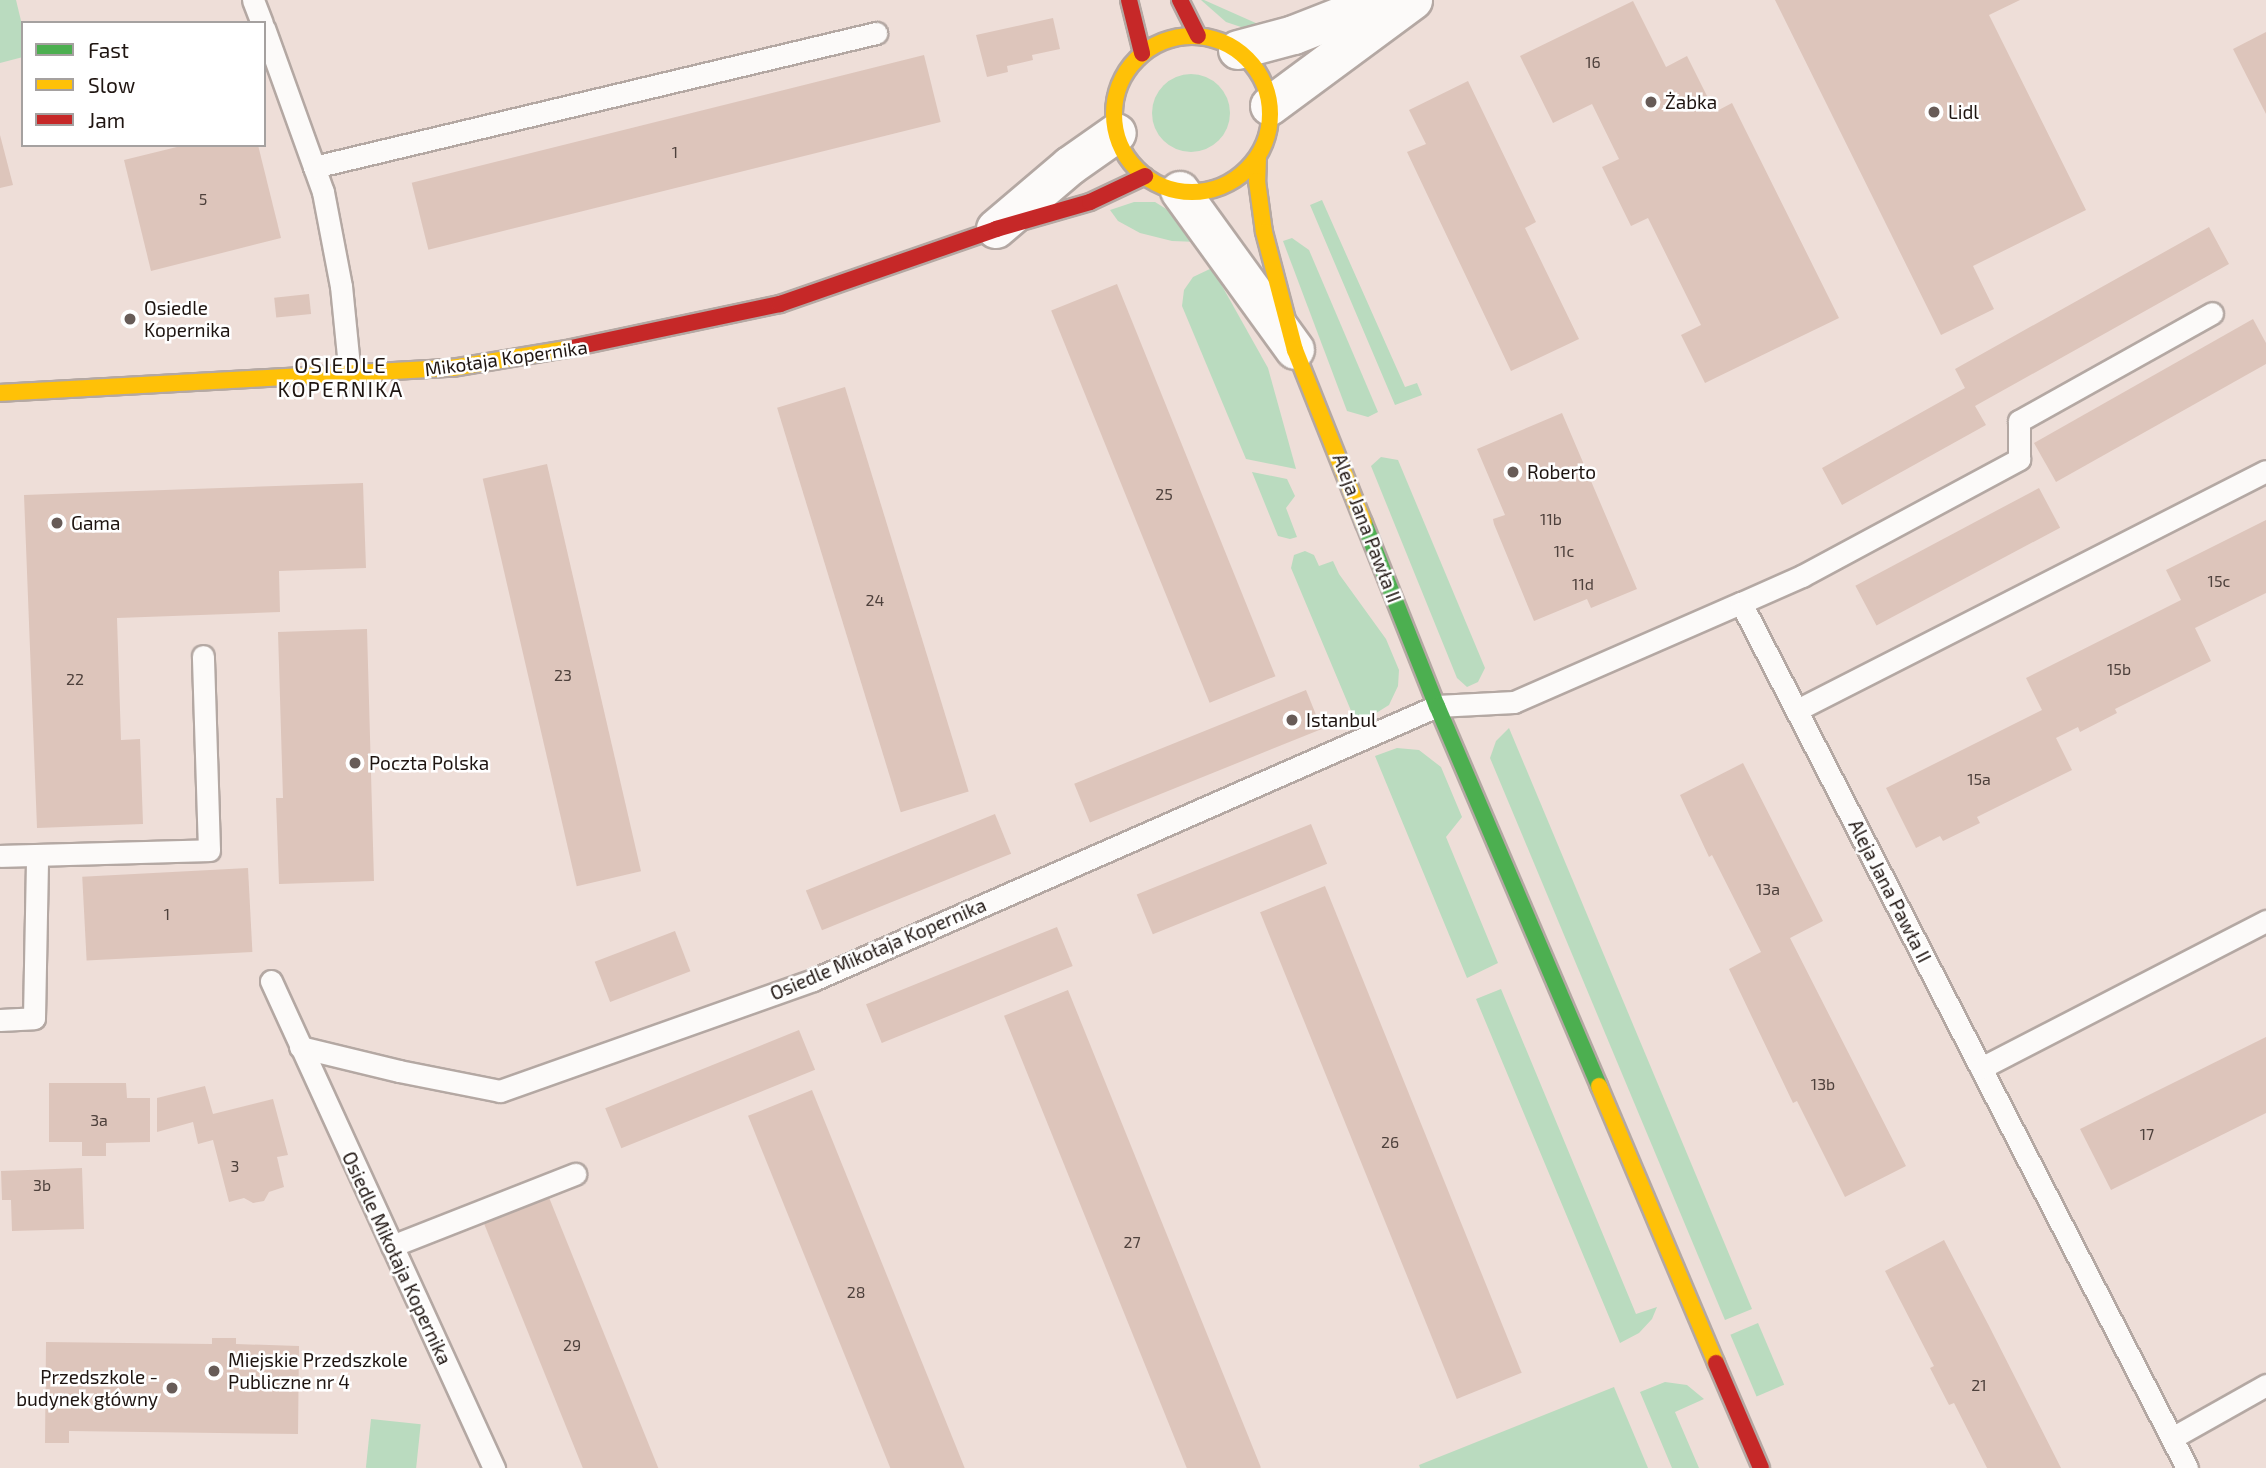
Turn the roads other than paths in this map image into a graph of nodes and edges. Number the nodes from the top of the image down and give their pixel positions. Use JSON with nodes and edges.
{"nodes":[{"id":1,"x":253,"y":0,"type":"edge"},
{"id":2,"x":1129,"y":0,"type":"edge"},
{"id":3,"x":1180,"y":0,"type":"edge"},
{"id":4,"x":1383,"y":0,"type":"edge"},
{"id":5,"x":1413,"y":0,"type":"edge"},
{"id":6,"x":261,"y":21,"type":"edge"},
{"id":7,"x":876,"y":33,"type":"dead end"},
{"id":8,"x":1198,"y":36,"type":"junction"},
{"id":9,"x":266,"y":39,"type":"edge"},
{"id":10,"x":1238,"y":50,"type":"junction"},
{"id":11,"x":1142,"y":54,"type":"junction"},
{"id":12,"x":271,"y":68,"type":"edge"},
{"id":13,"x":1270,"y":106,"type":"junction"},
{"id":14,"x":1117,"y":133,"type":"junction"},
{"id":15,"x":1258,"y":157,"type":"junction"},
{"id":16,"x":314,"y":167,"type":"junction"},
{"id":17,"x":1145,"y":176,"type":"junction"},
{"id":18,"x":1180,"y":191,"type":"junction"},
{"id":19,"x":996,"y":229,"type":"junction"},
{"id":20,"x":2213,"y":313,"type":"dead end"},
{"id":21,"x":1295,"y":350,"type":"junction"},
{"id":22,"x":350,"y":376,"type":"junction"},
{"id":23,"x":0,"y":393,"type":"edge"},
{"id":24,"x":2266,"y":471,"type":"edge"},
{"id":25,"x":1741,"y":603,"type":"junction"},
{"id":26,"x":203,"y":656,"type":"dead end"},
{"id":27,"x":1437,"y":706,"type":"junction"},
{"id":28,"x":1797,"y":710,"type":"junction"},
{"id":29,"x":37,"y":855,"type":"junction"},
{"id":30,"x":0,"y":856,"type":"edge"},
{"id":31,"x":2266,"y":921,"type":"edge"},
{"id":32,"x":271,"y":981,"type":"dead end"},
{"id":33,"x":0,"y":1020,"type":"edge"},
{"id":34,"x":300,"y":1047,"type":"junction"},
{"id":35,"x":1981,"y":1068,"type":"junction"},
{"id":36,"x":575,"y":1174,"type":"dead end"},
{"id":37,"x":391,"y":1246,"type":"junction"},
{"id":38,"x":2266,"y":1385,"type":"edge"},
{"id":39,"x":2172,"y":1438,"type":"junction"},
{"id":40,"x":494,"y":1468,"type":"edge"},
{"id":41,"x":1761,"y":1468,"type":"edge"},
{"id":42,"x":2188,"y":1468,"type":"edge"}],
"edges":[{"from":1,"to":6,"type":"lane"},
{"from":2,"to":11,"type":"street"},
{"from":3,"to":8,"type":"street"},
{"from":4,"to":10,"type":"street"},
{"from":5,"to":13,"type":"street"},
{"from":7,"to":16,"type":"lane"},
{"from":8,"to":10,"type":"street"},
{"from":8,"to":11,"type":"street"},
{"from":9,"to":12,"type":"lane"},
{"from":10,"to":13,"type":"street"},
{"from":11,"to":14,"type":"street"},
{"from":12,"to":16,"type":"lane"},
{"from":13,"to":15,"type":"street"},
{"from":14,"to":17,"type":"street"},
{"from":14,"to":19,"type":"street","name":"Mikołaja Kopernika"},
{"from":15,"to":18,"type":"street"},
{"from":15,"to":21,"type":"street","name":"Aleja Jana Pawła II"},
{"from":16,"to":22,"type":"lane"},
{"from":17,"to":18,"type":"street"},
{"from":17,"to":19,"type":"street","name":"Mikołaja Kopernika"},
{"from":18,"to":21,"type":"street","name":"Aleja Jana Pawła II"},
{"from":19,"to":22,"type":"street","name":"Mikołaja Kopernika"},
{"from":20,"to":25,"type":"lane"},
{"from":21,"to":27,"type":"street","name":"Aleja Jana Pawła II"},
{"from":22,"to":23,"type":"street","name":"Mikołaja Kopernika"},
{"from":24,"to":28,"type":"lane"},
{"from":25,"to":27,"type":"lane"},
{"from":25,"to":28,"type":"lane","name":"Aleja Jana Pawła II"},
{"from":26,"to":29,"type":"lane"},
{"from":27,"to":34,"type":"lane","name":"Osiedle Mikołaja Kopernika"},
{"from":27,"to":41,"type":"street","name":"Aleja Jana Pawła II"},
{"from":28,"to":35,"type":"lane","name":"Aleja Jana Pawła II"},
{"from":29,"to":30,"type":"lane"},
{"from":29,"to":33,"type":"lane"},
{"from":31,"to":35,"type":"lane"},
{"from":32,"to":34,"type":"lane","name":"Osiedle Mikołaja Kopernika"},
{"from":34,"to":37,"type":"lane","name":"Osiedle Mikołaja Kopernika"},
{"from":35,"to":39,"type":"lane","name":"Aleja Jana Pawła II"},
{"from":36,"to":37,"type":"lane"},
{"from":37,"to":40,"type":"lane","name":"Osiedle Mikołaja Kopernika"},
{"from":38,"to":39,"type":"lane"},
{"from":39,"to":42,"type":"lane","name":"Aleja Jana Pawła II"}]}
